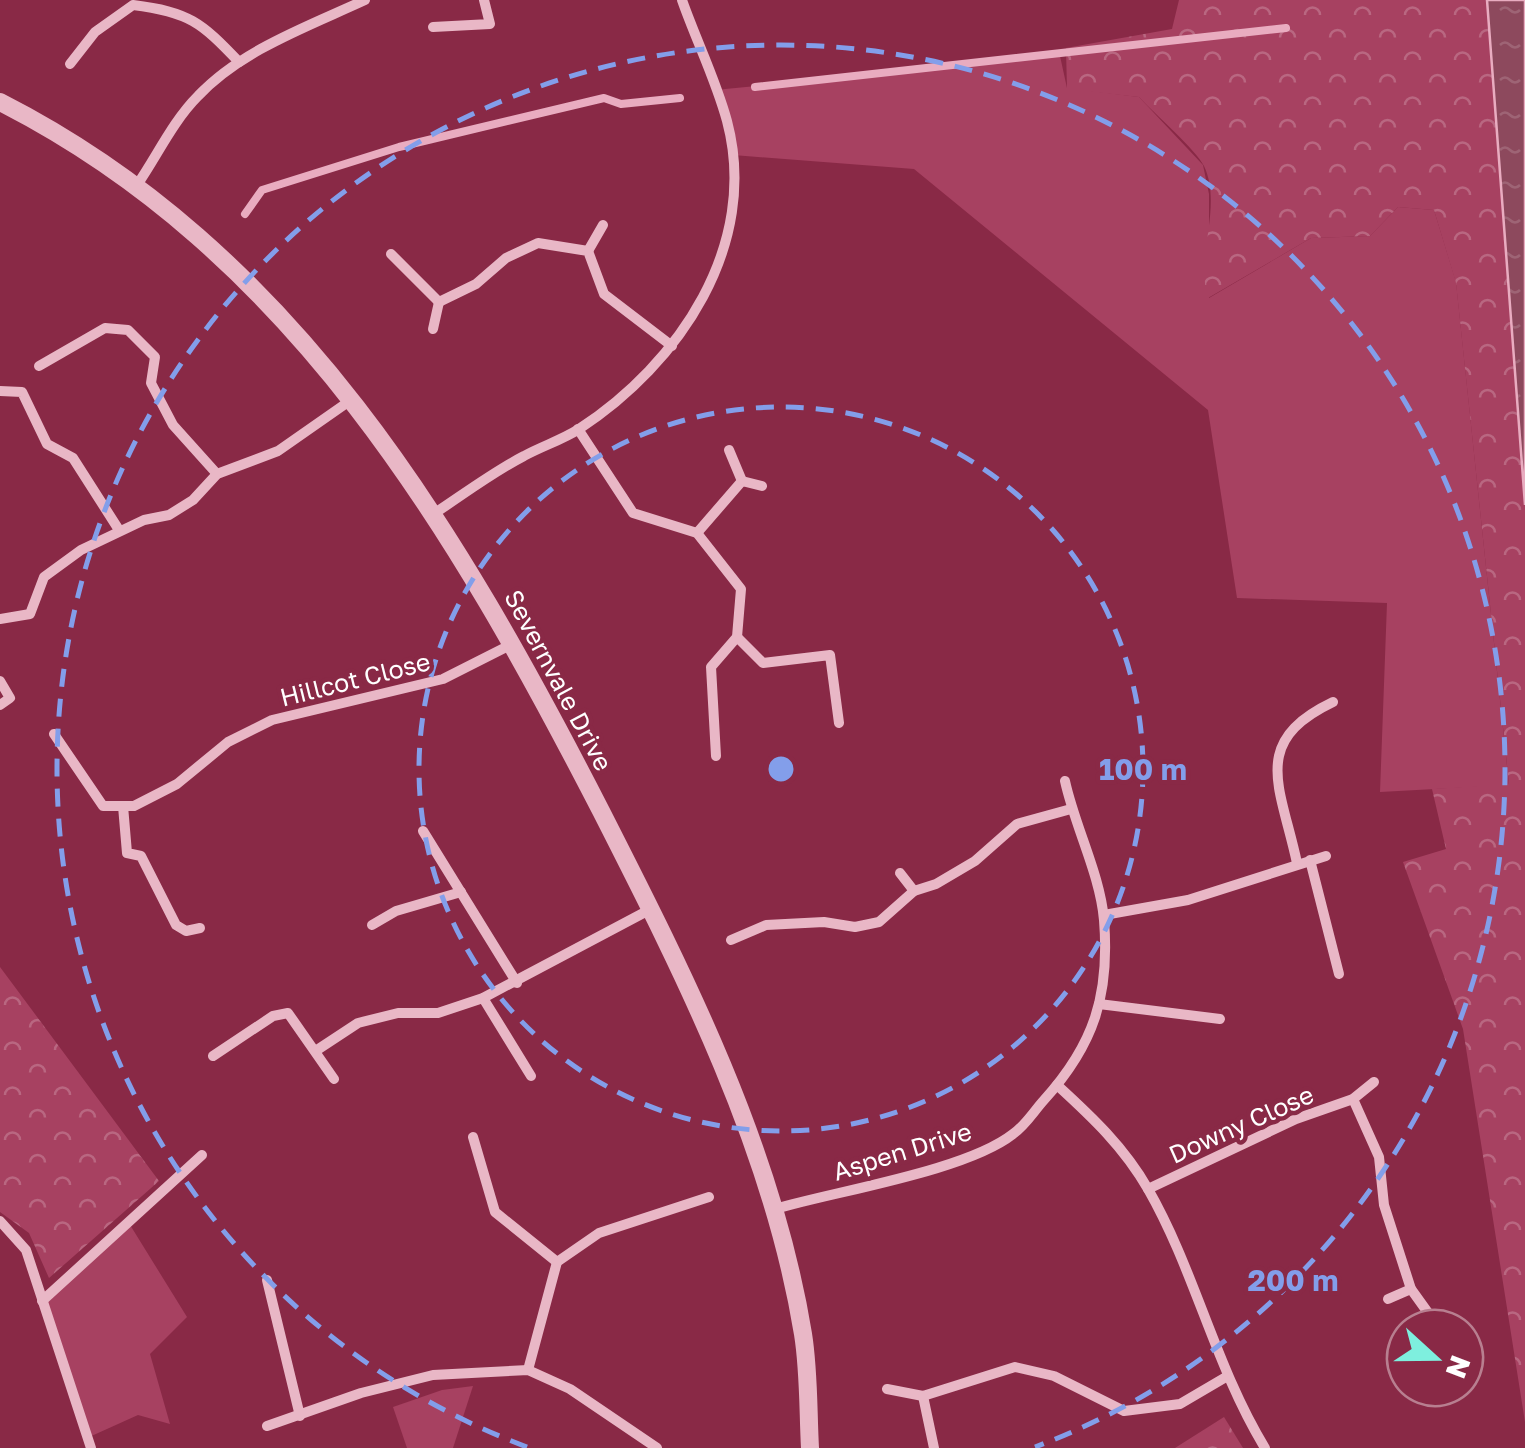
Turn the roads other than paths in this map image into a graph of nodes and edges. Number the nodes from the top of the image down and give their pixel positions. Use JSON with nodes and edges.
{"nodes":[{"id":1,"x":364,"y":0,"type":"edge"},
{"id":2,"x":484,"y":0,"type":"edge"},
{"id":3,"x":682,"y":0,"type":"edge"},
{"id":4,"x":132,"y":2,"type":"edge"},
{"id":5,"x":433,"y":27,"type":"dead end"},
{"id":6,"x":238,"y":62,"type":"junction"},
{"id":7,"x":70,"y":64,"type":"dead end"},
{"id":8,"x":1,"y":104,"type":"edge"},
{"id":9,"x":136,"y":185,"type":"junction"},
{"id":10,"x":603,"y":225,"type":"dead end"},
{"id":11,"x":588,"y":250,"type":"junction"},
{"id":12,"x":390,"y":254,"type":"dead end"},
{"id":13,"x":438,"y":302,"type":"junction"},
{"id":14,"x":433,"y":329,"type":"dead end"},
{"id":15,"x":672,"y":346,"type":"junction"},
{"id":16,"x":39,"y":366,"type":"dead end"},
{"id":17,"x":0,"y":391,"type":"edge"},
{"id":18,"x":351,"y":400,"type":"junction"},
{"id":19,"x":578,"y":429,"type":"junction"},
{"id":20,"x":730,"y":450,"type":"dead end"},
{"id":21,"x":217,"y":474,"type":"junction"},
{"id":22,"x":742,"y":481,"type":"junction"},
{"id":23,"x":762,"y":486,"type":"dead end"},
{"id":24,"x":434,"y":513,"type":"junction"},
{"id":25,"x":119,"y":530,"type":"junction"},
{"id":26,"x":697,"y":533,"type":"junction"},
{"id":27,"x":0,"y":620,"type":"edge"},
{"id":28,"x":738,"y":637,"type":"junction"},
{"id":29,"x":515,"y":643,"type":"junction"},
{"id":30,"x":0,"y":681,"type":"edge"},
{"id":31,"x":1332,"y":702,"type":"dead end"},
{"id":32,"x":0,"y":704,"type":"edge"},
{"id":33,"x":840,"y":723,"type":"dead end"},
{"id":34,"x":54,"y":734,"type":"dead end"},
{"id":35,"x":716,"y":756,"type":"dead end"},
{"id":36,"x":1065,"y":782,"type":"dead end"},
{"id":37,"x":123,"y":806,"type":"junction"},
{"id":38,"x":1071,"y":809,"type":"junction"},
{"id":39,"x":423,"y":831,"type":"dead end"},
{"id":40,"x":1326,"y":856,"type":"dead end"},
{"id":41,"x":1303,"y":861,"type":"junction"},
{"id":42,"x":900,"y":873,"type":"dead end"},
{"id":43,"x":914,"y":891,"type":"junction"},
{"id":44,"x":461,"y":892,"type":"junction"},
{"id":45,"x":651,"y":909,"type":"junction"},
{"id":46,"x":1104,"y":915,"type":"junction"},
{"id":47,"x":372,"y":925,"type":"dead end"},
{"id":48,"x":200,"y":928,"type":"dead end"},
{"id":49,"x":731,"y":940,"type":"dead end"},
{"id":50,"x":1340,"y":974,"type":"dead end"},
{"id":51,"x":517,"y":983,"type":"junction"},
{"id":52,"x":483,"y":998,"type":"junction"},
{"id":53,"x":1099,"y":1004,"type":"junction"},
{"id":54,"x":1220,"y":1019,"type":"dead end"},
{"id":55,"x":318,"y":1050,"type":"junction"},
{"id":56,"x":213,"y":1056,"type":"dead end"},
{"id":57,"x":531,"y":1076,"type":"dead end"},
{"id":58,"x":334,"y":1079,"type":"dead end"},
{"id":59,"x":1374,"y":1082,"type":"dead end"},
{"id":60,"x":1058,"y":1085,"type":"junction"},
{"id":61,"x":1352,"y":1100,"type":"junction"},
{"id":62,"x":473,"y":1137,"type":"dead end"},
{"id":63,"x":202,"y":1155,"type":"dead end"},
{"id":64,"x":1148,"y":1189,"type":"junction"},
{"id":65,"x":709,"y":1197,"type":"dead end"},
{"id":66,"x":775,"y":1209,"type":"junction"},
{"id":67,"x":0,"y":1221,"type":"edge"},
{"id":68,"x":556,"y":1262,"type":"junction"},
{"id":69,"x":267,"y":1280,"type":"dead end"},
{"id":70,"x":1411,"y":1289,"type":"junction"},
{"id":71,"x":1388,"y":1300,"type":"dead end"},
{"id":72,"x":42,"y":1301,"type":"junction"},
{"id":73,"x":1425,"y":1308,"type":"edge"},
{"id":74,"x":528,"y":1370,"type":"junction"},
{"id":75,"x":1226,"y":1377,"type":"junction"},
{"id":76,"x":886,"y":1389,"type":"dead end"},
{"id":77,"x":924,"y":1396,"type":"junction"},
{"id":78,"x":300,"y":1416,"type":"junction"},
{"id":79,"x":267,"y":1426,"type":"dead end"},
{"id":80,"x":91,"y":1448,"type":"edge"},
{"id":81,"x":657,"y":1448,"type":"edge"},
{"id":82,"x":810,"y":1448,"type":"edge"},
{"id":83,"x":934,"y":1448,"type":"edge"},
{"id":84,"x":1265,"y":1448,"type":"edge"}],
"edges":[{"from":1,"to":6,"type":"street"},
{"from":2,"to":5,"type":"street"},
{"from":3,"to":15,"type":"street"},
{"from":4,"to":6,"type":"street"},
{"from":4,"to":7,"type":"street"},
{"from":6,"to":9,"type":"street"},
{"from":8,"to":9,"type":"street","name":"Severnvale Drive"},
{"from":9,"to":18,"type":"street","name":"Severnvale Drive"},
{"from":10,"to":11,"type":"street"},
{"from":11,"to":13,"type":"street"},
{"from":11,"to":15,"type":"street"},
{"from":12,"to":13,"type":"street"},
{"from":13,"to":14,"type":"street"},
{"from":15,"to":19,"type":"street"},
{"from":16,"to":21,"type":"street"},
{"from":17,"to":25,"type":"street"},
{"from":18,"to":21,"type":"street"},
{"from":18,"to":24,"type":"street","name":"Severnvale Drive"},
{"from":19,"to":24,"type":"street"},
{"from":19,"to":26,"type":"street"},
{"from":20,"to":22,"type":"street"},
{"from":21,"to":25,"type":"street"},
{"from":22,"to":23,"type":"street"},
{"from":22,"to":26,"type":"street"},
{"from":24,"to":29,"type":"street","name":"Severnvale Drive"},
{"from":25,"to":27,"type":"street"},
{"from":26,"to":28,"type":"street"},
{"from":28,"to":33,"type":"street"},
{"from":28,"to":35,"type":"street"},
{"from":29,"to":37,"type":"street","name":"Hillcot Close"},
{"from":29,"to":45,"type":"street","name":"Severnvale Drive"},
{"from":30,"to":32,"type":"street"},
{"from":31,"to":41,"type":"street"},
{"from":34,"to":37,"type":"street","name":"Hillcot Close"},
{"from":36,"to":38,"type":"street","name":"Aspen Drive"},
{"from":37,"to":48,"type":"street"},
{"from":38,"to":43,"type":"street"},
{"from":38,"to":46,"type":"street","name":"Aspen Drive"},
{"from":39,"to":44,"type":"street"},
{"from":40,"to":41,"type":"street"},
{"from":41,"to":46,"type":"street"},
{"from":41,"to":50,"type":"street"},
{"from":42,"to":43,"type":"street"},
{"from":43,"to":49,"type":"street"},
{"from":44,"to":47,"type":"street"},
{"from":44,"to":51,"type":"street"},
{"from":45,"to":51,"type":"street"},
{"from":45,"to":66,"type":"street","name":"Severnvale Drive"},
{"from":46,"to":53,"type":"street","name":"Aspen Drive"},
{"from":51,"to":52,"type":"street"},
{"from":52,"to":55,"type":"street"},
{"from":52,"to":57,"type":"street"},
{"from":53,"to":54,"type":"street"},
{"from":53,"to":60,"type":"street","name":"Aspen Drive"},
{"from":55,"to":56,"type":"street"},
{"from":55,"to":58,"type":"street"},
{"from":59,"to":61,"type":"street","name":"Downy Close"},
{"from":60,"to":64,"type":"street"},
{"from":60,"to":66,"type":"street","name":"Aspen Drive"},
{"from":61,"to":64,"type":"street","name":"Downy Close"},
{"from":61,"to":70,"type":"street","name":"Downy Close"},
{"from":62,"to":68,"type":"street"},
{"from":63,"to":72,"type":"street"},
{"from":64,"to":75,"type":"street"},
{"from":65,"to":68,"type":"street"},
{"from":66,"to":82,"type":"street","name":"Severnvale Drive"},
{"from":67,"to":72,"type":"street"},
{"from":68,"to":74,"type":"street"},
{"from":69,"to":78,"type":"street"},
{"from":70,"to":71,"type":"street"},
{"from":70,"to":73,"type":"street","name":"Downy Close"},
{"from":72,"to":80,"type":"street"},
{"from":74,"to":78,"type":"street"},
{"from":74,"to":81,"type":"street"},
{"from":75,"to":77,"type":"street"},
{"from":75,"to":84,"type":"street"},
{"from":76,"to":77,"type":"street"},
{"from":77,"to":83,"type":"street"},
{"from":78,"to":79,"type":"street"}]}
